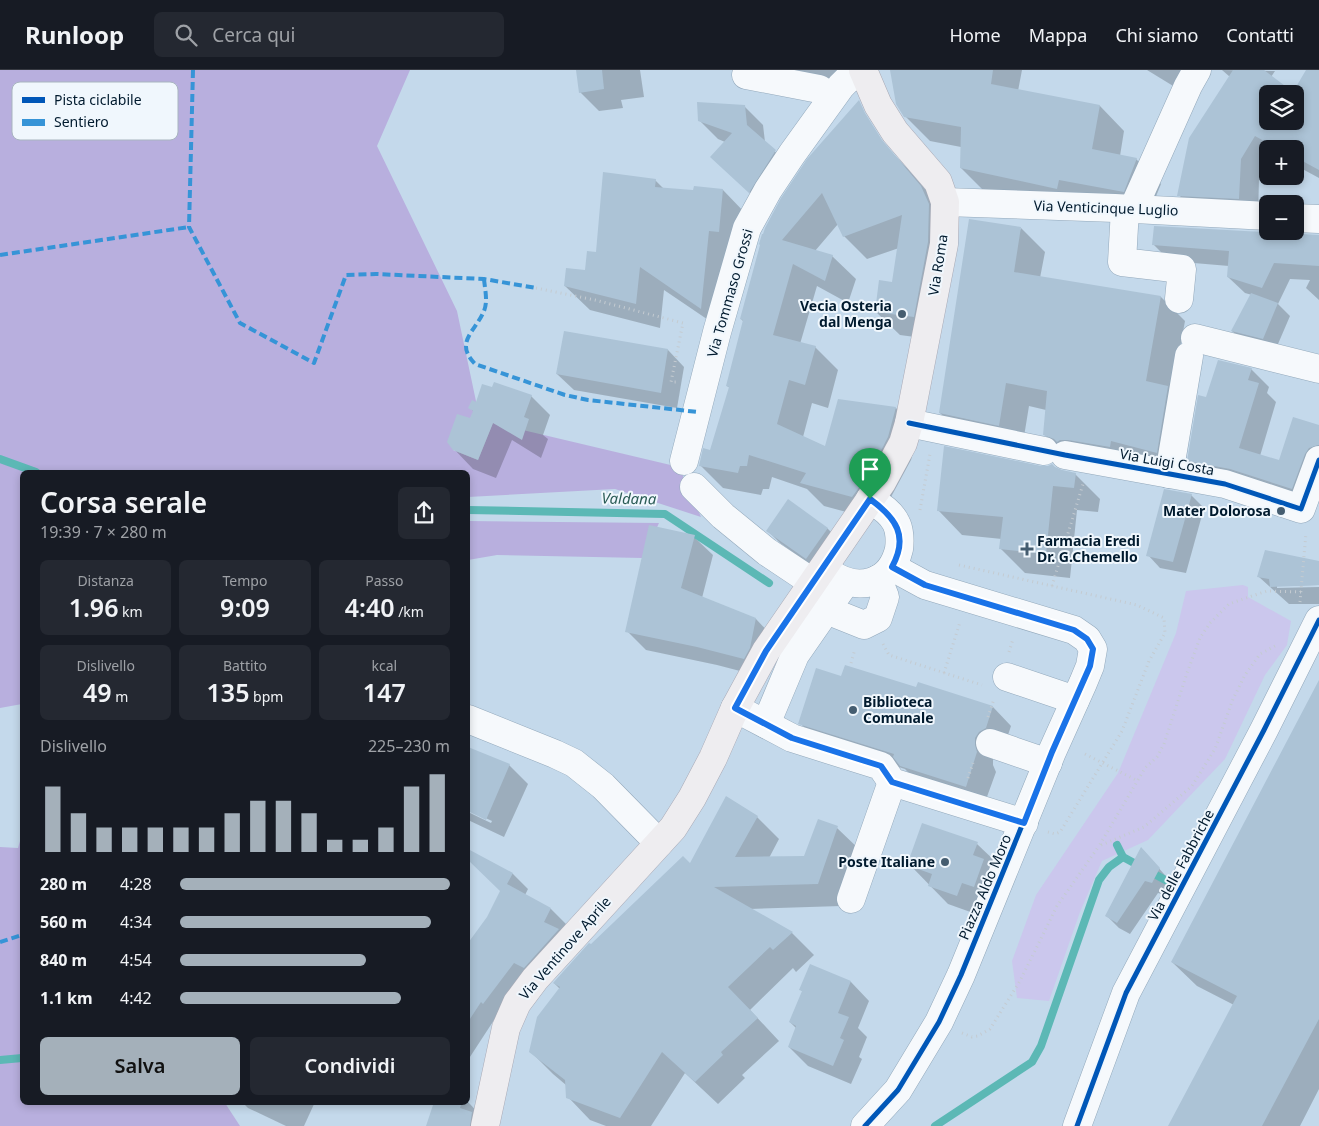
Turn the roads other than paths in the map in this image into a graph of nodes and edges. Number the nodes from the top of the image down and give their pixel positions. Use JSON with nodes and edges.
{"nodes":[{"id":1,"x":1197,"y":70,"type":"edge"},
{"id":2,"x":864,"y":71,"type":"edge"},
{"id":3,"x":746,"y":75,"type":"dead end"},
{"id":4,"x":832,"y":97,"type":"junction"},
{"id":5,"x":945,"y":202,"type":"junction"},
{"id":6,"x":1129,"y":209,"type":"junction"},
{"id":7,"x":1259,"y":216,"type":"edge"},
{"id":8,"x":1304,"y":218,"type":"edge"},
{"id":9,"x":1319,"y":219,"type":"edge"},
{"id":10,"x":1179,"y":299,"type":"dead end"},
{"id":11,"x":1319,"y":369,"type":"edge"},
{"id":12,"x":909,"y":423,"type":"junction"},
{"id":13,"x":1319,"y":460,"type":"edge"},
{"id":14,"x":684,"y":461,"type":"dead end"},
{"id":15,"x":1169,"y":474,"type":"junction"},
{"id":16,"x":694,"y":487,"type":"dead end"},
{"id":17,"x":870,"y":499,"type":"junction"},
{"id":18,"x":885,"y":573,"type":"junction"},
{"id":19,"x":817,"y":588,"type":"junction"},
{"id":20,"x":1309,"y":615,"type":"edge"},
{"id":21,"x":997,"y":682,"type":"road end"},
{"id":22,"x":1075,"y":700,"type":"junction"},
{"id":23,"x":735,"y":708,"type":"junction"},
{"id":24,"x":470,"y":720,"type":"edge"},
{"id":25,"x":766,"y":724,"type":"junction"},
{"id":26,"x":990,"y":743,"type":"dead end"},
{"id":27,"x":1048,"y":763,"type":"junction"},
{"id":28,"x":892,"y":782,"type":"junction"},
{"id":29,"x":1024,"y":823,"type":"junction"},
{"id":30,"x":659,"y":843,"type":"junction"},
{"id":31,"x":851,"y":900,"type":"dead end"},
{"id":32,"x":485,"y":1126,"type":"edge"},
{"id":33,"x":865,"y":1126,"type":"edge"},
{"id":34,"x":1077,"y":1126,"type":"edge"}],
"edges":[{"from":1,"to":6,"type":"street"},
{"from":2,"to":4,"type":"street","name":"Via Tommaso Grossi"},
{"from":2,"to":5,"type":"main road","name":"Via Roma"},
{"from":3,"to":4,"type":"street"},
{"from":4,"to":14,"type":"street","name":"Via Tommaso Grossi"},
{"from":5,"to":6,"type":"street","name":"Via Venticinque Luglio"},
{"from":5,"to":12,"type":"main road","name":"Via Roma"},
{"from":6,"to":7,"type":"street","name":"Via Venticinque Luglio"},
{"from":6,"to":10,"type":"street"},
{"from":8,"to":9,"type":"street"},
{"from":11,"to":15,"type":"street"},
{"from":12,"to":15,"type":"street","name":"Via Luigi Costa"},
{"from":12,"to":17,"type":"main road","name":"Via Roma"},
{"from":13,"to":15,"type":"street","name":"Via Luigi Costa"},
{"from":16,"to":19,"type":"street"},
{"from":17,"to":18,"type":"street"},
{"from":17,"to":19,"type":"main road","name":"Via Ventinove Aprile"},
{"from":18,"to":19,"type":"street"},
{"from":18,"to":19,"type":"street"},
{"from":18,"to":22,"type":"street","name":"Piazza Aldo Moro"},
{"from":19,"to":23,"type":"main road","name":"Via Ventinove Aprile"},
{"from":19,"to":25,"type":"street"},
{"from":20,"to":34,"type":"street","name":"Via delle Fabbriche"},
{"from":21,"to":22,"type":"street"},
{"from":22,"to":27,"type":"street","name":"Piazza Aldo Moro"},
{"from":23,"to":25,"type":"street"},
{"from":23,"to":30,"type":"main road","name":"Via Ventinove Aprile"},
{"from":24,"to":30,"type":"street"},
{"from":25,"to":28,"type":"street"},
{"from":26,"to":27,"type":"street"},
{"from":27,"to":29,"type":"street","name":"Piazza Aldo Moro"},
{"from":28,"to":29,"type":"street"},
{"from":28,"to":31,"type":"street"},
{"from":29,"to":33,"type":"street","name":"Piazza Aldo Moro"},
{"from":30,"to":32,"type":"main road","name":"Via Ventinove Aprile"}]}
